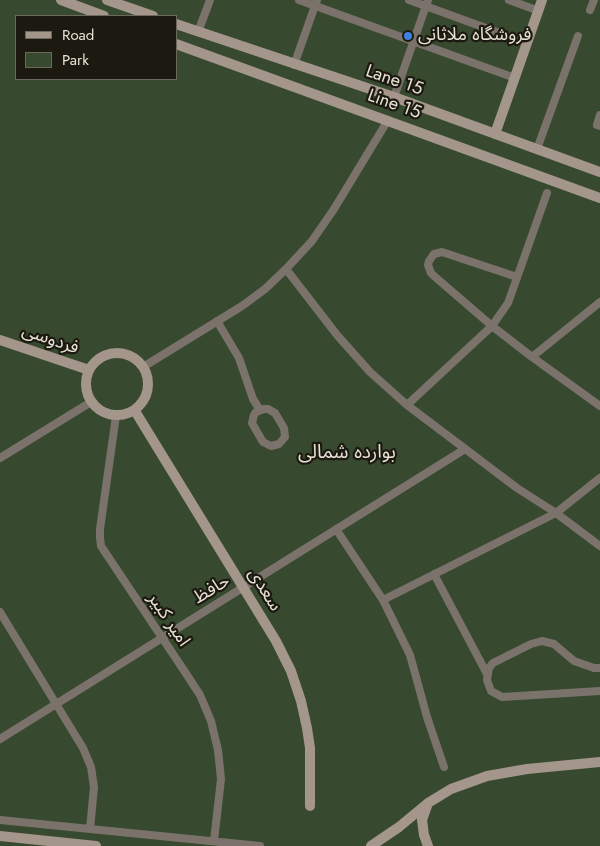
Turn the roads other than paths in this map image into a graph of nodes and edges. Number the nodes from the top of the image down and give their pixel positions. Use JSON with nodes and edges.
{"nodes":[{"id":1,"x":61,"y":0,"type":"edge"},
{"id":2,"x":107,"y":0,"type":"edge"},
{"id":3,"x":210,"y":0,"type":"edge"},
{"id":4,"x":299,"y":0,"type":"edge"},
{"id":5,"x":408,"y":0,"type":"edge"},
{"id":6,"x":509,"y":0,"type":"edge"},
{"id":7,"x":542,"y":0,"type":"edge"},
{"id":8,"x":594,"y":0,"type":"edge"},
{"id":9,"x":316,"y":3,"type":"edge"},
{"id":10,"x":427,"y":3,"type":"edge"},
{"id":11,"x":590,"y":10,"type":"dead end"},
{"id":12,"x":538,"y":11,"type":"junction"},
{"id":13,"x":101,"y":15,"type":"edge"},
{"id":14,"x":150,"y":15,"type":"edge"},
{"id":15,"x":178,"y":25,"type":"edge"},
{"id":16,"x":198,"y":32,"type":"junction"},
{"id":17,"x":578,"y":36,"type":"dead end"},
{"id":18,"x":414,"y":41,"type":"junction"},
{"id":19,"x":527,"y":42,"type":"junction"},
{"id":20,"x":178,"y":45,"type":"edge"},
{"id":21,"x":260,"y":53,"type":"junction"},
{"id":22,"x":294,"y":64,"type":"junction"},
{"id":23,"x":257,"y":74,"type":"junction"},
{"id":24,"x":515,"y":78,"type":"junction"},
{"id":25,"x":394,"y":97,"type":"junction"},
{"id":26,"x":600,"y":115,"type":"edge"},
{"id":27,"x":388,"y":120,"type":"junction"},
{"id":28,"x":600,"y":126,"type":"edge"},
{"id":29,"x":496,"y":134,"type":"junction"},
{"id":30,"x":537,"y":149,"type":"junction"},
{"id":31,"x":600,"y":172,"type":"edge"},
{"id":32,"x":547,"y":193,"type":"dead end"},
{"id":33,"x":600,"y":198,"type":"edge"},
{"id":34,"x":286,"y":269,"type":"junction"},
{"id":35,"x":518,"y":276,"type":"junction"},
{"id":36,"x":600,"y":302,"type":"edge"},
{"id":37,"x":217,"y":321,"type":"junction"},
{"id":38,"x":492,"y":326,"type":"junction"},
{"id":39,"x":0,"y":340,"type":"edge"},
{"id":40,"x":532,"y":357,"type":"junction"},
{"id":41,"x":144,"y":367,"type":"junction"},
{"id":42,"x":89,"y":370,"type":"junction"},
{"id":43,"x":91,"y":402,"type":"junction"},
{"id":44,"x":407,"y":405,"type":"junction"},
{"id":45,"x":600,"y":406,"type":"edge"},
{"id":46,"x":260,"y":410,"type":"junction"},
{"id":47,"x":135,"y":411,"type":"junction"},
{"id":48,"x":116,"y":416,"type":"junction"},
{"id":49,"x":464,"y":449,"type":"junction"},
{"id":50,"x":0,"y":458,"type":"edge"},
{"id":51,"x":600,"y":478,"type":"edge"},
{"id":52,"x":556,"y":513,"type":"junction"},
{"id":53,"x":336,"y":529,"type":"junction"},
{"id":54,"x":600,"y":546,"type":"edge"},
{"id":55,"x":434,"y":574,"type":"junction"},
{"id":56,"x":244,"y":588,"type":"junction"},
{"id":57,"x":383,"y":600,"type":"junction"},
{"id":58,"x":0,"y":612,"type":"edge"},
{"id":59,"x":162,"y":638,"type":"junction"},
{"id":60,"x":600,"y":668,"type":"edge"},
{"id":61,"x":487,"y":674,"type":"junction"},
{"id":62,"x":600,"y":691,"type":"edge"},
{"id":63,"x":57,"y":703,"type":"junction"},
{"id":64,"x":0,"y":739,"type":"edge"},
{"id":65,"x":600,"y":762,"type":"edge"},
{"id":66,"x":444,"y":767,"type":"dead end"},
{"id":67,"x":428,"y":802,"type":"junction"},
{"id":68,"x":310,"y":806,"type":"dead end"},
{"id":69,"x":0,"y":820,"type":"edge"},
{"id":70,"x":90,"y":829,"type":"junction"},
{"id":71,"x":0,"y":836,"type":"edge"},
{"id":72,"x":214,"y":841,"type":"junction"},
{"id":73,"x":96,"y":846,"type":"edge"},
{"id":74,"x":260,"y":846,"type":"edge"},
{"id":75,"x":370,"y":846,"type":"edge"},
{"id":76,"x":428,"y":846,"type":"edge"}],
"edges":[{"from":1,"to":13,"type":"street"},
{"from":2,"to":14,"type":"street"},
{"from":3,"to":16,"type":"street"},
{"from":4,"to":9,"type":"street"},
{"from":5,"to":10,"type":"street"},
{"from":6,"to":12,"type":"street"},
{"from":7,"to":12,"type":"street"},
{"from":8,"to":11,"type":"street"},
{"from":9,"to":18,"type":"street"},
{"from":9,"to":22,"type":"street"},
{"from":10,"to":18,"type":"street"},
{"from":10,"to":19,"type":"street"},
{"from":12,"to":19,"type":"street"},
{"from":15,"to":16,"type":"street","name":"Lane 15"},
{"from":16,"to":21,"type":"street","name":"Lane 15"},
{"from":17,"to":30,"type":"street"},
{"from":18,"to":24,"type":"street"},
{"from":18,"to":25,"type":"street"},
{"from":19,"to":24,"type":"street"},
{"from":20,"to":23,"type":"street","name":"Line 15"},
{"from":21,"to":22,"type":"street","name":"Lane 15"},
{"from":21,"to":23,"type":"street"},
{"from":22,"to":25,"type":"street","name":"Lane 15"},
{"from":23,"to":27,"type":"street","name":"Line 15"},
{"from":24,"to":29,"type":"street"},
{"from":25,"to":29,"type":"street","name":"Lane 15"},
{"from":26,"to":28,"type":"street"},
{"from":27,"to":33,"type":"street","name":"Line 15"},
{"from":27,"to":34,"type":"street"},
{"from":29,"to":30,"type":"street","name":"Lane 15"},
{"from":30,"to":31,"type":"street","name":"Lane 15"},
{"from":32,"to":35,"type":"street"},
{"from":34,"to":37,"type":"street"},
{"from":34,"to":44,"type":"street"},
{"from":35,"to":38,"type":"street"},
{"from":35,"to":38,"type":"street"},
{"from":36,"to":40,"type":"street"},
{"from":37,"to":41,"type":"street"},
{"from":37,"to":46,"type":"street"},
{"from":38,"to":40,"type":"street"},
{"from":38,"to":44,"type":"street"},
{"from":39,"to":42,"type":"street","name":"فردوسی"},
{"from":40,"to":45,"type":"street"},
{"from":41,"to":42,"type":"street"},
{"from":41,"to":47,"type":"street"},
{"from":42,"to":43,"type":"street"},
{"from":43,"to":48,"type":"street"},
{"from":43,"to":50,"type":"street"},
{"from":44,"to":49,"type":"street"},
{"from":46,"to":46,"type":"street"},
{"from":47,"to":48,"type":"street"},
{"from":47,"to":56,"type":"street","name":"سعدی"},
{"from":48,"to":59,"type":"street","name":"امیر کبیر"},
{"from":49,"to":52,"type":"street"},
{"from":49,"to":53,"type":"street","name":"حافظ"},
{"from":51,"to":52,"type":"street"},
{"from":52,"to":54,"type":"street"},
{"from":52,"to":55,"type":"street"},
{"from":53,"to":56,"type":"street","name":"حافظ"},
{"from":53,"to":57,"type":"street"},
{"from":55,"to":57,"type":"street"},
{"from":55,"to":61,"type":"street"},
{"from":56,"to":59,"type":"street","name":"حافظ"},
{"from":56,"to":68,"type":"street","name":"سعدی"},
{"from":57,"to":66,"type":"street"},
{"from":58,"to":63,"type":"street"},
{"from":59,"to":63,"type":"street","name":"حافظ"},
{"from":59,"to":72,"type":"street","name":"امیر کبیر"},
{"from":60,"to":61,"type":"street"},
{"from":61,"to":62,"type":"street"},
{"from":63,"to":64,"type":"street","name":"حافظ"},
{"from":63,"to":70,"type":"street"},
{"from":65,"to":67,"type":"street"},
{"from":67,"to":75,"type":"street"},
{"from":67,"to":76,"type":"street"},
{"from":69,"to":70,"type":"street"},
{"from":70,"to":72,"type":"street"},
{"from":71,"to":73,"type":"street"},
{"from":72,"to":74,"type":"street"}]}
